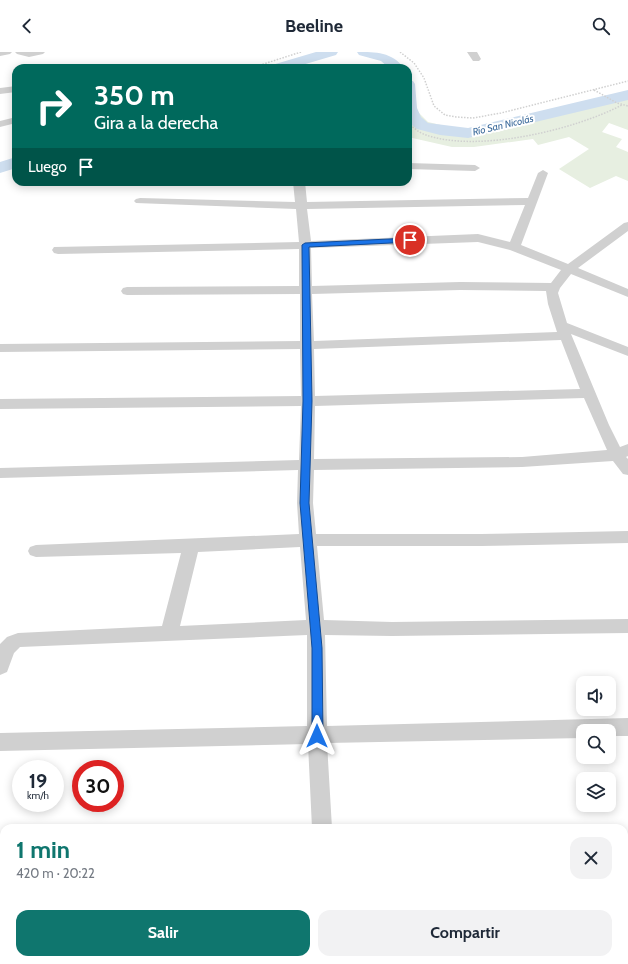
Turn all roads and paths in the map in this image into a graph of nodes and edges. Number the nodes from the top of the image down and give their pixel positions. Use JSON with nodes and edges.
{"nodes":[{"id":1,"x":7,"y":52,"type":"edge"},
{"id":2,"x":20,"y":52,"type":"edge"},
{"id":3,"x":301,"y":52,"type":"edge"},
{"id":4,"x":400,"y":52,"type":"edge"},
{"id":5,"x":0,"y":53,"type":"edge"},
{"id":6,"x":36,"y":56,"type":"edge"},
{"id":7,"x":264,"y":64,"type":"edge"},
{"id":8,"x":628,"y":81,"type":"edge"},
{"id":9,"x":12,"y":89,"type":"edge"},
{"id":10,"x":594,"y":90,"type":"junction"},
{"id":11,"x":0,"y":91,"type":"edge"},
{"id":12,"x":622,"y":105,"type":"junction"},
{"id":13,"x":628,"y":106,"type":"edge"},
{"id":14,"x":12,"y":121,"type":"edge"},
{"id":15,"x":0,"y":124,"type":"edge"},
{"id":16,"x":412,"y":126,"type":"edge"},
{"id":17,"x":412,"y":166,"type":"edge"},
{"id":18,"x":475,"y":168,"type":"dead end"},
{"id":19,"x":543,"y":173,"type":"dead end"},
{"id":20,"x":299,"y":186,"type":"edge"},
{"id":21,"x":140,"y":201,"type":"dead end"},
{"id":22,"x":532,"y":201,"type":"junction"},
{"id":23,"x":301,"y":206,"type":"junction"},
{"id":24,"x":628,"y":225,"type":"edge"},
{"id":25,"x":305,"y":245,"type":"junction"},
{"id":26,"x":514,"y":247,"type":"junction"},
{"id":27,"x":58,"y":250,"type":"dead end"},
{"id":28,"x":569,"y":268,"type":"junction"},
{"id":29,"x":554,"y":287,"type":"junction"},
{"id":30,"x":306,"y":290,"type":"junction"},
{"id":31,"x":127,"y":291,"type":"dead end"},
{"id":32,"x":628,"y":293,"type":"edge"},
{"id":33,"x":563,"y":331,"type":"junction"},
{"id":34,"x":307,"y":345,"type":"junction"},
{"id":35,"x":0,"y":348,"type":"edge"},
{"id":36,"x":628,"y":352,"type":"edge"},
{"id":37,"x":589,"y":393,"type":"junction"},
{"id":38,"x":308,"y":401,"type":"junction"},
{"id":39,"x":0,"y":404,"type":"edge"},
{"id":40,"x":623,"y":452,"type":"edge"},
{"id":41,"x":306,"y":465,"type":"junction"},
{"id":42,"x":628,"y":470,"type":"edge"},
{"id":43,"x":0,"y":473,"type":"edge"},
{"id":44,"x":628,"y":537,"type":"edge"},
{"id":45,"x":308,"y":540,"type":"junction"},
{"id":46,"x":191,"y":546,"type":"junction"},
{"id":47,"x":36,"y":551,"type":"dead end"},
{"id":48,"x":628,"y":626,"type":"edge"},
{"id":49,"x":315,"y":627,"type":"junction"},
{"id":50,"x":169,"y":633,"type":"junction"},
{"id":51,"x":0,"y":667,"type":"edge"},
{"id":52,"x":628,"y":727,"type":"edge"},
{"id":53,"x":317,"y":736,"type":"junction"},
{"id":54,"x":0,"y":742,"type":"edge"},
{"id":55,"x":322,"y":824,"type":"edge"}],
"edges":[{"from":1,"to":5,"type":"street"},
{"from":2,"to":6,"type":"street"},
{"from":3,"to":7,"type":"path"},
{"from":4,"to":10,"type":"path"},
{"from":8,"to":10,"type":"path"},
{"from":9,"to":11,"type":"street"},
{"from":10,"to":12,"type":"path"},
{"from":12,"to":13,"type":"path"},
{"from":12,"to":16,"type":"path"},
{"from":14,"to":15,"type":"street"},
{"from":17,"to":18,"type":"street"},
{"from":19,"to":22,"type":"street"},
{"from":20,"to":23,"type":"street"},
{"from":21,"to":23,"type":"street"},
{"from":22,"to":23,"type":"street"},
{"from":22,"to":26,"type":"street"},
{"from":23,"to":25,"type":"street"},
{"from":24,"to":28,"type":"street"},
{"from":25,"to":26,"type":"street"},
{"from":25,"to":27,"type":"street"},
{"from":25,"to":30,"type":"street"},
{"from":26,"to":28,"type":"street"},
{"from":28,"to":29,"type":"street"},
{"from":28,"to":32,"type":"street"},
{"from":29,"to":30,"type":"street"},
{"from":29,"to":33,"type":"street"},
{"from":30,"to":31,"type":"street"},
{"from":30,"to":34,"type":"street"},
{"from":33,"to":34,"type":"street"},
{"from":33,"to":36,"type":"street"},
{"from":33,"to":37,"type":"street"},
{"from":34,"to":35,"type":"street"},
{"from":34,"to":38,"type":"street"},
{"from":37,"to":38,"type":"street"},
{"from":37,"to":40,"type":"street"},
{"from":38,"to":39,"type":"street"},
{"from":38,"to":41,"type":"street"},
{"from":40,"to":41,"type":"street"},
{"from":40,"to":42,"type":"street"},
{"from":41,"to":43,"type":"street"},
{"from":41,"to":45,"type":"street"},
{"from":44,"to":45,"type":"street"},
{"from":45,"to":46,"type":"street"},
{"from":45,"to":49,"type":"street"},
{"from":46,"to":47,"type":"street"},
{"from":46,"to":50,"type":"street"},
{"from":48,"to":49,"type":"street"},
{"from":49,"to":50,"type":"street"},
{"from":49,"to":53,"type":"street"},
{"from":50,"to":51,"type":"street"},
{"from":52,"to":53,"type":"street"},
{"from":53,"to":54,"type":"street"},
{"from":53,"to":55,"type":"street"}]}
